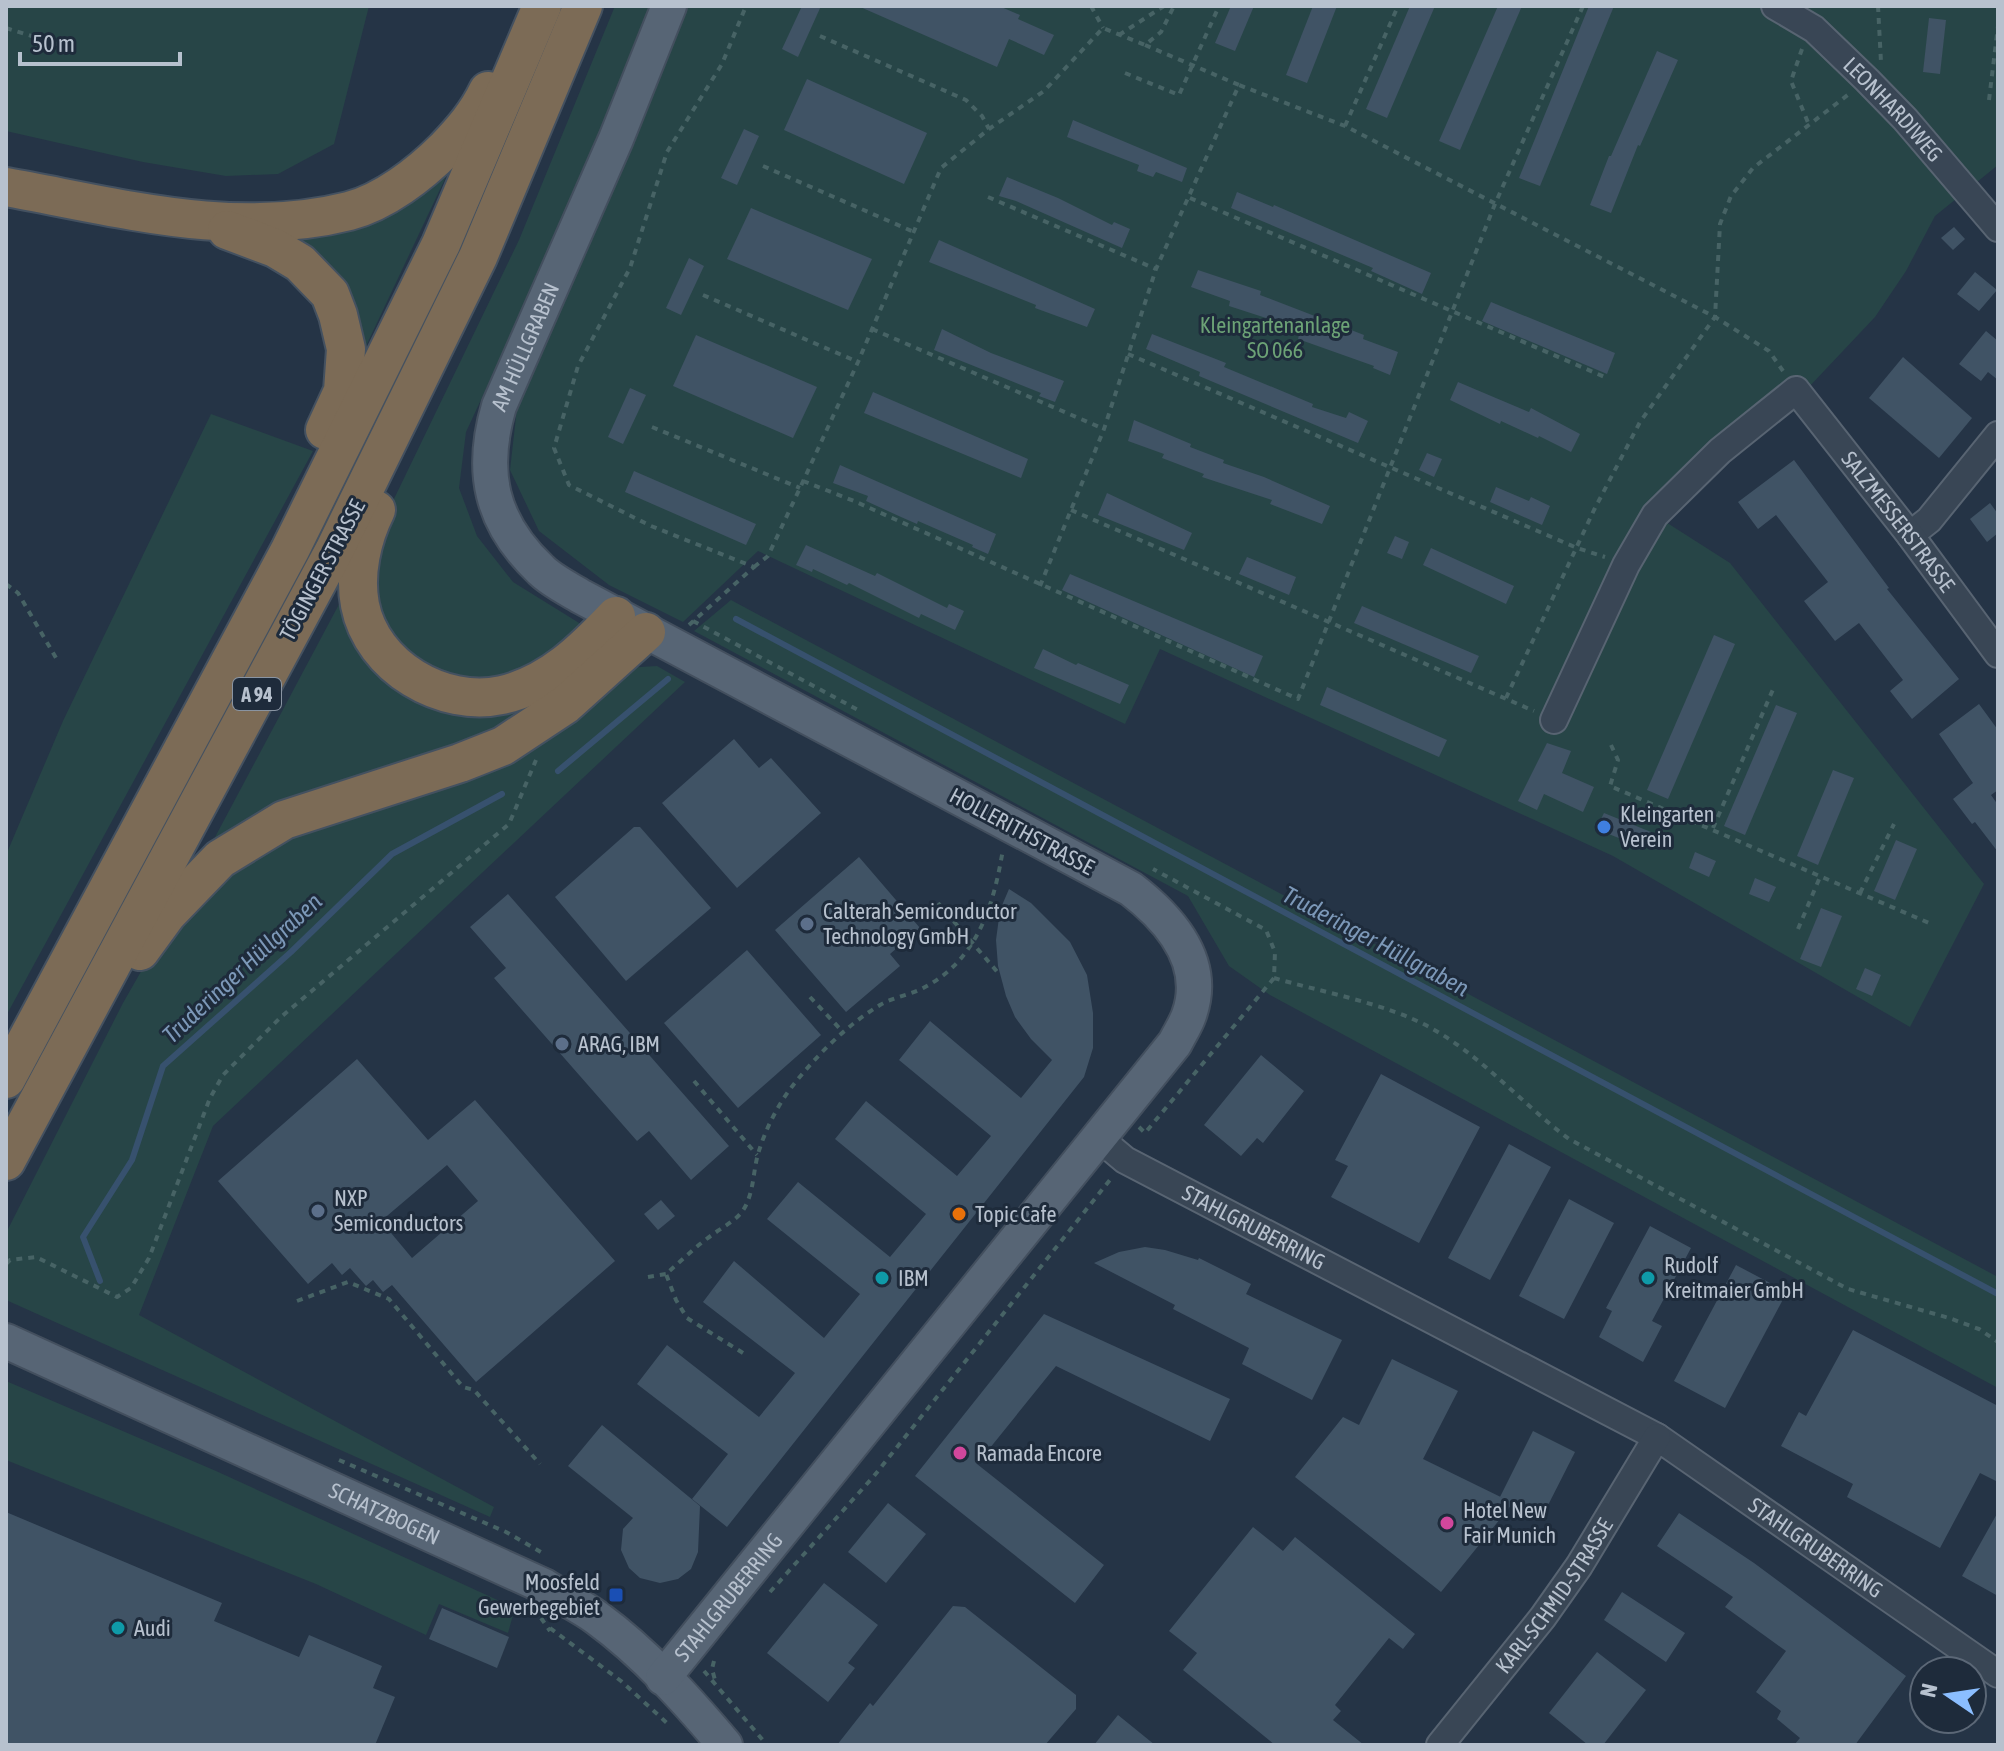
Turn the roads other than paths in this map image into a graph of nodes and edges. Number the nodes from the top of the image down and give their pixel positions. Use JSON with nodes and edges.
{"nodes":[{"id":1,"x":583,"y":6,"type":"edge"},
{"id":2,"x":669,"y":6,"type":"edge"},
{"id":3,"x":1775,"y":6,"type":"edge"},
{"id":4,"x":536,"y":23,"type":"edge"},
{"id":5,"x":6,"y":187,"type":"edge"},
{"id":6,"x":205,"y":222,"type":"junction"},
{"id":7,"x":1998,"y":228,"type":"edge"},
{"id":8,"x":457,"y":301,"type":"junction"},
{"id":9,"x":1998,"y":435,"type":"edge"},
{"id":10,"x":1910,"y":535,"type":"junction"},
{"id":11,"x":290,"y":550,"type":"junction"},
{"id":12,"x":631,"y":624,"type":"junction"},
{"id":13,"x":1998,"y":654,"type":"edge"},
{"id":14,"x":1554,"y":720,"type":"road end"},
{"id":15,"x":6,"y":1079,"type":"edge"},
{"id":16,"x":49,"y":1082,"type":"junction"},
{"id":17,"x":1123,"y":1136,"type":"junction"},
{"id":18,"x":6,"y":1161,"type":"edge"},
{"id":19,"x":6,"y":1341,"type":"edge"},
{"id":20,"x":1657,"y":1437,"type":"junction"},
{"id":21,"x":1998,"y":1674,"type":"edge"},
{"id":22,"x":663,"y":1678,"type":"junction"},
{"id":23,"x":725,"y":1745,"type":"edge"},
{"id":24,"x":1440,"y":1745,"type":"edge"}],
"edges":[{"from":1,"to":8,"type":"highway","name":"TÖGINGER STRASSE","number":"A 94"},
{"from":2,"to":12,"type":"main road","name":"AM HÜLLGRABEN"},
{"from":3,"to":7,"type":"street","name":"LEONHARDIWEG"},
{"from":4,"to":6,"type":"highway"},
{"from":4,"to":11,"type":"highway","name":"TÖGINGER STRASSE","number":"A 94"},
{"from":5,"to":6,"type":"highway"},
{"from":6,"to":11,"type":"highway"},
{"from":8,"to":12,"type":"highway"},
{"from":8,"to":16,"type":"highway","name":"TÖGINGER STRASSE","number":"A 94"},
{"from":9,"to":10,"type":"street"},
{"from":10,"to":13,"type":"street","name":"SALZMESSERSTRASSE"},
{"from":10,"to":14,"type":"street","name":"SALZMESSERSTRASSE"},
{"from":11,"to":15,"type":"highway","name":"TÖGINGER STRASSE","number":"A 94"},
{"from":12,"to":16,"type":"highway"},
{"from":12,"to":17,"type":"main road","name":"HOLLERITHSTRASSE"},
{"from":16,"to":18,"type":"highway","name":"TÖGINGER STRASSE","number":"A 94"},
{"from":17,"to":20,"type":"street","name":"STAHLGRUBERRING"},
{"from":17,"to":22,"type":"main road","name":"STAHLGRUBERRING"},
{"from":19,"to":22,"type":"main road","name":"SCHATZBOGEN"},
{"from":20,"to":21,"type":"street","name":"STAHLGRUBERRING"},
{"from":20,"to":24,"type":"street","name":"KARL-SCHMID-STRASSE"},
{"from":22,"to":23,"type":"main road","name":"SCHATZBOGEN"}]}
